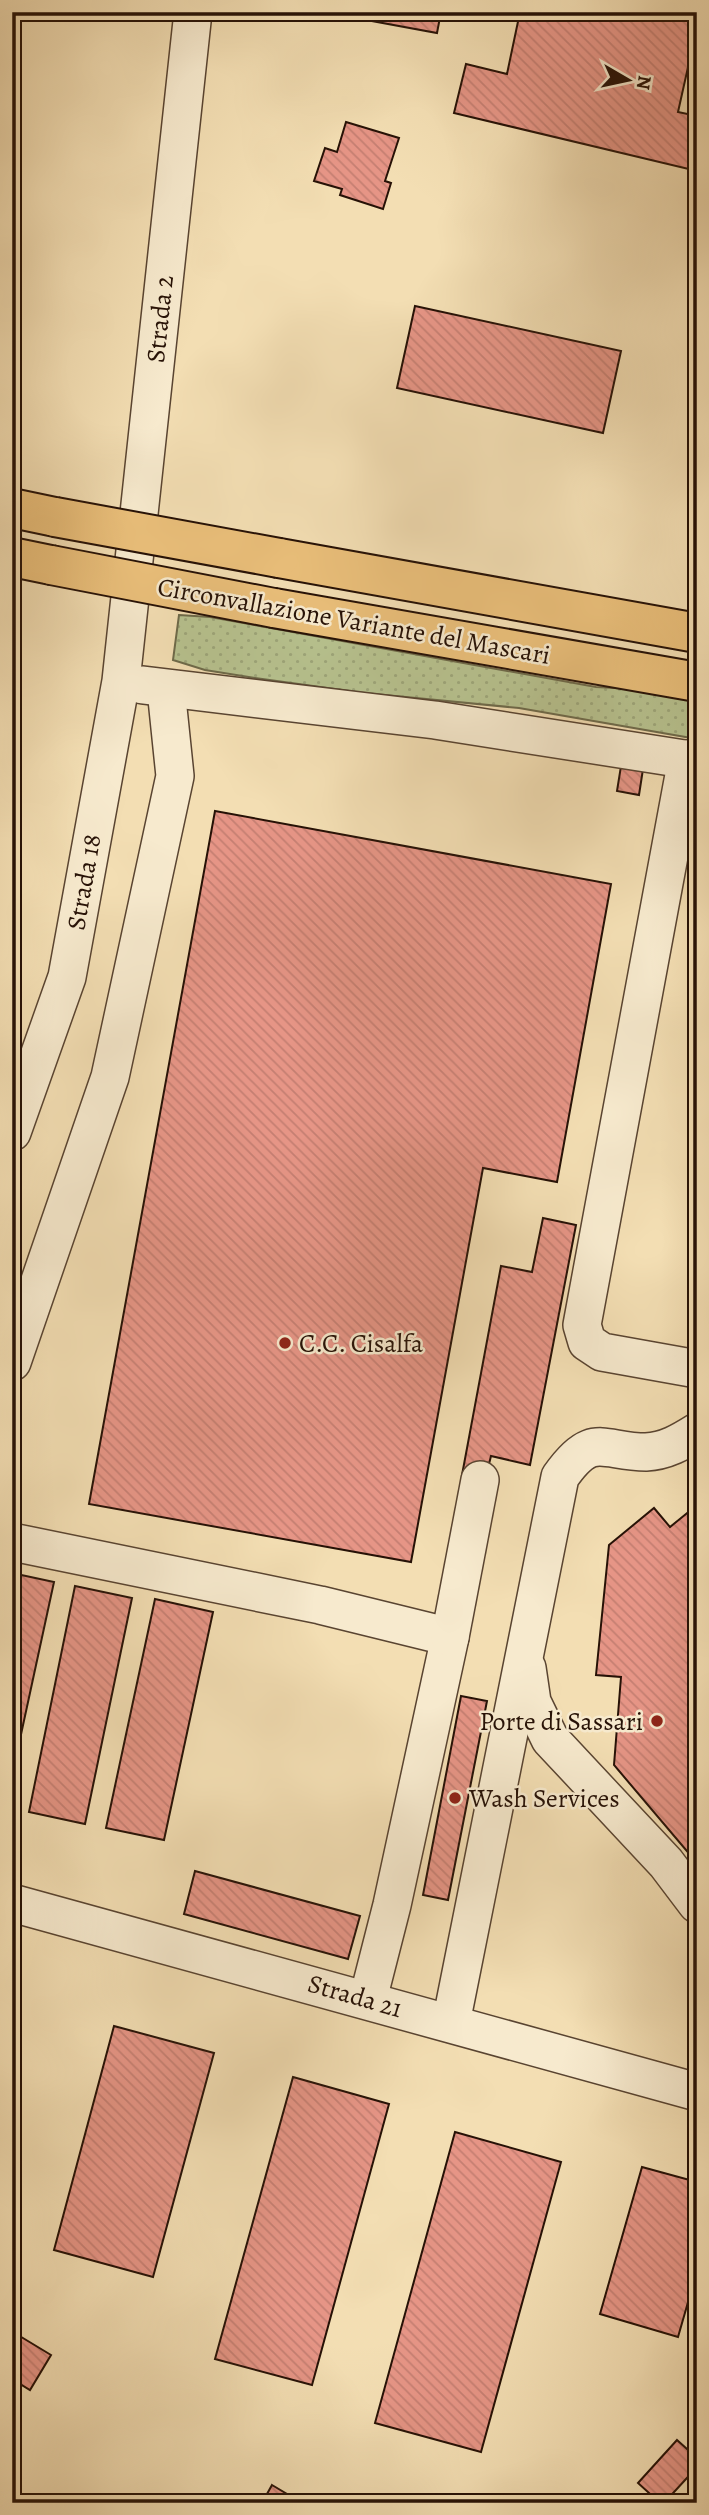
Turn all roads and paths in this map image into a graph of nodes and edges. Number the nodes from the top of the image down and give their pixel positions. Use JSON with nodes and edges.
{"nodes":[{"id":1,"x":193,"y":12,"type":"edge"},
{"id":2,"x":12,"y":508,"type":"edge"},
{"id":3,"x":12,"y":557,"type":"edge"},
{"id":4,"x":127,"y":625,"type":"joint"},
{"id":5,"x":697,"y":633,"type":"edge"},
{"id":6,"x":121,"y":681,"type":"junction"},
{"id":7,"x":697,"y":682,"type":"edge"},
{"id":8,"x":166,"y":689,"type":"junction"},
{"id":9,"x":692,"y":760,"type":"edge"},
{"id":10,"x":12,"y":1132,"type":"edge"},
{"id":11,"x":12,"y":1362,"type":"edge"},
{"id":12,"x":697,"y":1369,"type":"edge"},
{"id":13,"x":697,"y":1432,"type":"edge"},
{"id":14,"x":480,"y":1479,"type":"dead end"},
{"id":15,"x":12,"y":1542,"type":"edge"},
{"id":16,"x":450,"y":1637,"type":"junction"},
{"id":17,"x":525,"y":1653,"type":"junction"},
{"id":18,"x":12,"y":1903,"type":"edge"},
{"id":19,"x":697,"y":1904,"type":"edge"},
{"id":20,"x":368,"y":1999,"type":"junction"},
{"id":21,"x":451,"y":2023,"type":"junction"},
{"id":22,"x":697,"y":2092,"type":"edge"}],
"edges":[{"from":1,"to":4,"type":"street","name":"Strada 2"},
{"from":2,"to":5,"type":"highway","name":"Circonvallazione Variante del Mascari","bridge":true},
{"from":3,"to":7,"type":"highway","name":"Circonvallazione Variante del Mascari","bridge":true},
{"from":4,"to":6,"type":"street","name":"Strada 18"},
{"from":6,"to":8,"type":"street"},
{"from":6,"to":10,"type":"street","name":"Strada 18"},
{"from":8,"to":9,"type":"street"},
{"from":8,"to":11,"type":"street"},
{"from":9,"to":12,"type":"street"},
{"from":13,"to":17,"type":"street"},
{"from":14,"to":16,"type":"street"},
{"from":15,"to":16,"type":"street"},
{"from":16,"to":20,"type":"street"},
{"from":17,"to":19,"type":"street"},
{"from":17,"to":21,"type":"street"},
{"from":18,"to":20,"type":"street","name":"Strada 21"},
{"from":20,"to":21,"type":"street","name":"Strada 21"},
{"from":21,"to":22,"type":"street","name":"Strada 21"}]}
